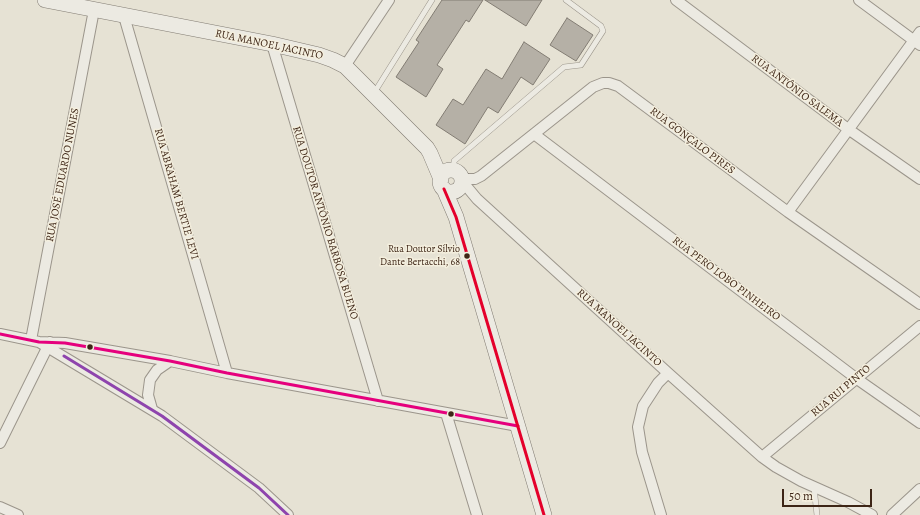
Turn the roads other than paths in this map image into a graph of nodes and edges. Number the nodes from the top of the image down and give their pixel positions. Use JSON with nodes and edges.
{"nodes":[{"id":1,"x":45,"y":0,"type":"edge"},
{"id":2,"x":390,"y":0,"type":"edge"},
{"id":3,"x":432,"y":0,"type":"edge"},
{"id":4,"x":566,"y":0,"type":"edge"},
{"id":5,"x":676,"y":0,"type":"edge"},
{"id":6,"x":859,"y":0,"type":"edge"},
{"id":7,"x":94,"y":10,"type":"junction"},
{"id":8,"x":124,"y":16,"type":"junction"},
{"id":9,"x":920,"y":32,"type":"edge"},
{"id":10,"x":917,"y":43,"type":"edge"},
{"id":11,"x":272,"y":44,"type":"junction"},
{"id":12,"x":345,"y":66,"type":"junction"},
{"id":13,"x":374,"y":94,"type":"junction"},
{"id":14,"x":848,"y":129,"type":"junction"},
{"id":15,"x":534,"y":134,"type":"junction"},
{"id":16,"x":920,"y":179,"type":"edge"},
{"id":17,"x":454,"y":182,"type":"junction"},
{"id":18,"x":788,"y":212,"type":"junction"},
{"id":19,"x":920,"y":304,"type":"edge"},
{"id":20,"x":920,"y":326,"type":"edge"},
{"id":21,"x":0,"y":334,"type":"edge"},
{"id":22,"x":42,"y":343,"type":"junction"},
{"id":23,"x":170,"y":361,"type":"junction"},
{"id":24,"x":227,"y":373,"type":"junction"},
{"id":25,"x":668,"y":373,"type":"junction"},
{"id":26,"x":857,"y":379,"type":"junction"},
{"id":27,"x":378,"y":401,"type":"junction"},
{"id":28,"x":152,"y":409,"type":"junction"},
{"id":29,"x":446,"y":413,"type":"junction"},
{"id":30,"x":920,"y":423,"type":"edge"},
{"id":31,"x":518,"y":426,"type":"junction"},
{"id":32,"x":0,"y":443,"type":"edge"},
{"id":33,"x":762,"y":456,"type":"junction"},
{"id":34,"x":814,"y":486,"type":"junction"},
{"id":35,"x":920,"y":489,"type":"edge"},
{"id":36,"x":0,"y":506,"type":"edge"},
{"id":37,"x":18,"y":515,"type":"edge"},
{"id":38,"x":288,"y":515,"type":"edge"},
{"id":39,"x":477,"y":515,"type":"edge"},
{"id":40,"x":544,"y":515,"type":"edge"},
{"id":41,"x":661,"y":515,"type":"edge"},
{"id":42,"x":817,"y":515,"type":"edge"},
{"id":43,"x":872,"y":515,"type":"edge"},
{"id":44,"x":892,"y":515,"type":"edge"}],
"edges":[{"from":1,"to":7,"type":"street","name":"RUA MANOEL JACINTO"},
{"from":2,"to":12,"type":"street"},
{"from":3,"to":13,"type":"lane"},
{"from":4,"to":17,"type":"lane"},
{"from":5,"to":14,"type":"street","name":"RUA ANTÔNIO SALEMA"},
{"from":6,"to":10,"type":"street"},
{"from":7,"to":8,"type":"street","name":"RUA MANOEL JACINTO"},
{"from":7,"to":22,"type":"street","name":"RUA JOSÉ EDUARDO NUNES"},
{"from":8,"to":11,"type":"street","name":"RUA MANOEL JACINTO"},
{"from":8,"to":24,"type":"street","name":"RUA ABRAHAM BERTIE LEVI"},
{"from":9,"to":10,"type":"street"},
{"from":10,"to":14,"type":"street"},
{"from":11,"to":12,"type":"street","name":"RUA MANOEL JACINTO"},
{"from":11,"to":27,"type":"street","name":"RUA DOUTOR ANTÔNIO BARBOSA BUENO"},
{"from":12,"to":13,"type":"street","name":"RUA MANOEL JACINTO"},
{"from":13,"to":17,"type":"street","name":"RUA MANOEL JACINTO"},
{"from":14,"to":16,"type":"street","name":"RUA ANTÔNIO SALEMA"},
{"from":14,"to":18,"type":"street"},
{"from":15,"to":17,"type":"street","name":"RUA GONÇALO PIRES"},
{"from":15,"to":18,"type":"street","name":"RUA GONÇALO PIRES"},
{"from":15,"to":26,"type":"street","name":"RUA PERO LOBO PINHEIRO"},
{"from":17,"to":25,"type":"street","name":"RUA MANOEL JACINTO"},
{"from":17,"to":31,"type":"street"},
{"from":18,"to":19,"type":"street","name":"RUA GONÇALO PIRES"},
{"from":20,"to":26,"type":"street","name":"RUA RUI PINTO"},
{"from":21,"to":22,"type":"street"},
{"from":22,"to":23,"type":"street"},
{"from":22,"to":28,"type":"street"},
{"from":22,"to":32,"type":"street","name":"RUA JOSÉ EDUARDO NUNES"},
{"from":23,"to":24,"type":"street"},
{"from":23,"to":28,"type":"street"},
{"from":24,"to":27,"type":"street"},
{"from":25,"to":33,"type":"street","name":"RUA MANOEL JACINTO"},
{"from":25,"to":41,"type":"street"},
{"from":26,"to":30,"type":"street","name":"RUA PERO LOBO PINHEIRO"},
{"from":26,"to":33,"type":"street","name":"RUA RUI PINTO"},
{"from":27,"to":29,"type":"street"},
{"from":28,"to":38,"type":"street"},
{"from":29,"to":31,"type":"street"},
{"from":29,"to":39,"type":"street"},
{"from":31,"to":40,"type":"street"},
{"from":33,"to":34,"type":"street","name":"RUA MANOEL JACINTO"},
{"from":34,"to":42,"type":"lane"},
{"from":34,"to":43,"type":"street","name":"RUA MANOEL JACINTO"},
{"from":35,"to":44,"type":"street"},
{"from":36,"to":37,"type":"street"}]}
